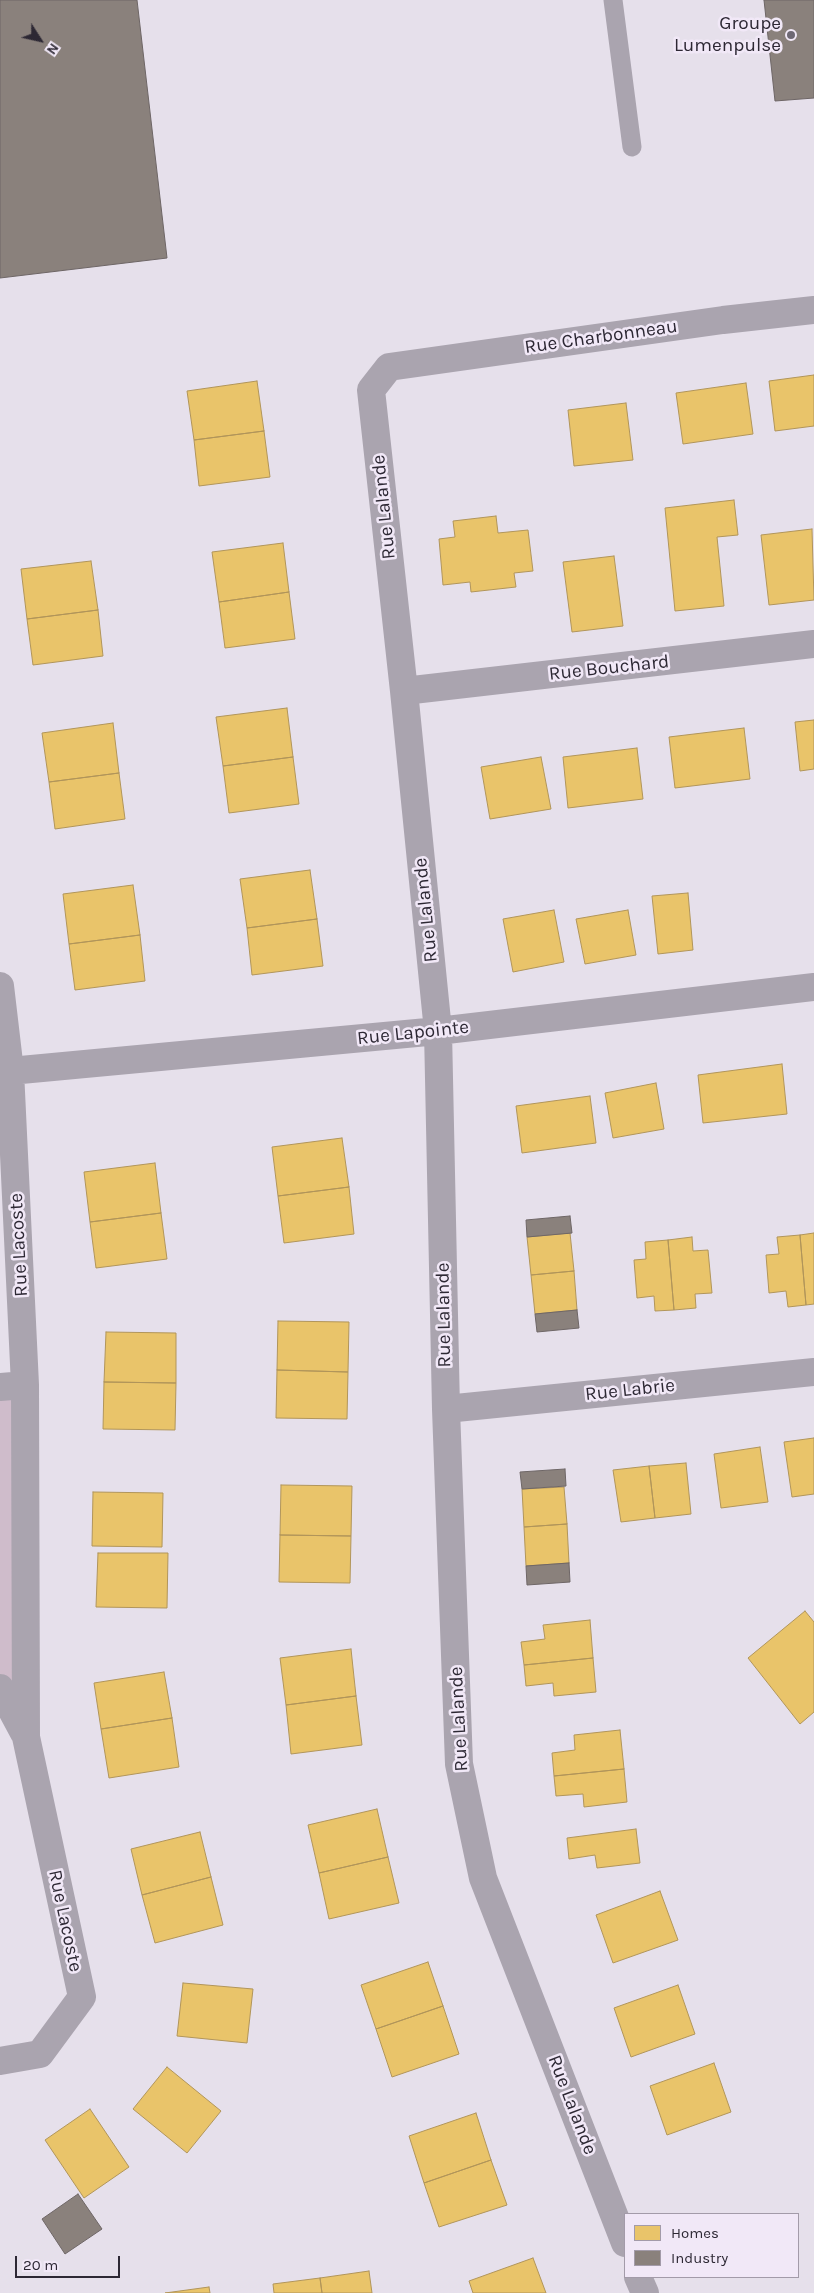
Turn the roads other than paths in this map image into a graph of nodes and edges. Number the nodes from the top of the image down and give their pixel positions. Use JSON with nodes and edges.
{"nodes":[{"id":1,"x":613,"y":0,"type":"edge"},
{"id":2,"x":632,"y":147,"type":"dead end"},
{"id":3,"x":814,"y":310,"type":"edge"},
{"id":4,"x":389,"y":367,"type":"joint"},
{"id":5,"x":814,"y":644,"type":"edge"},
{"id":6,"x":404,"y":691,"type":"junction"},
{"id":7,"x":0,"y":986,"type":"edge"},
{"id":8,"x":814,"y":987,"type":"edge"},
{"id":9,"x":438,"y":1031,"type":"junction"},
{"id":10,"x":10,"y":1071,"type":"junction"},
{"id":11,"x":814,"y":1372,"type":"edge"},
{"id":12,"x":12,"y":1386,"type":"edge"},
{"id":13,"x":446,"y":1408,"type":"junction"},
{"id":14,"x":0,"y":1688,"type":"edge"},
{"id":15,"x":26,"y":1737,"type":"junction"},
{"id":16,"x":0,"y":2061,"type":"edge"},
{"id":17,"x":624,"y":2240,"type":"edge"},
{"id":18,"x":638,"y":2278,"type":"edge"},
{"id":19,"x":645,"y":2293,"type":"edge"}],
"edges":[{"from":1,"to":2,"type":"lane"},
{"from":3,"to":4,"type":"street","name":"Rue Charbonneau"},
{"from":4,"to":6,"type":"street","name":"Rue Lalande"},
{"from":5,"to":6,"type":"street","name":"Rue Bouchard"},
{"from":6,"to":9,"type":"street","name":"Rue Lalande"},
{"from":7,"to":10,"type":"street","name":"Rue Lacoste"},
{"from":8,"to":9,"type":"street","name":"Rue Lapointe"},
{"from":9,"to":10,"type":"street","name":"Rue Lapointe"},
{"from":9,"to":13,"type":"street","name":"Rue Lalande"},
{"from":10,"to":12,"type":"street","name":"Rue Lacoste"},
{"from":11,"to":13,"type":"street","name":"Rue Labrie"},
{"from":12,"to":15,"type":"street","name":"Rue Lacoste"},
{"from":13,"to":17,"type":"street","name":"Rue Lalande"},
{"from":14,"to":15,"type":"street","name":"Rue Lacoste"},
{"from":15,"to":16,"type":"street","name":"Rue Lacoste"},
{"from":18,"to":19,"type":"street"}]}
